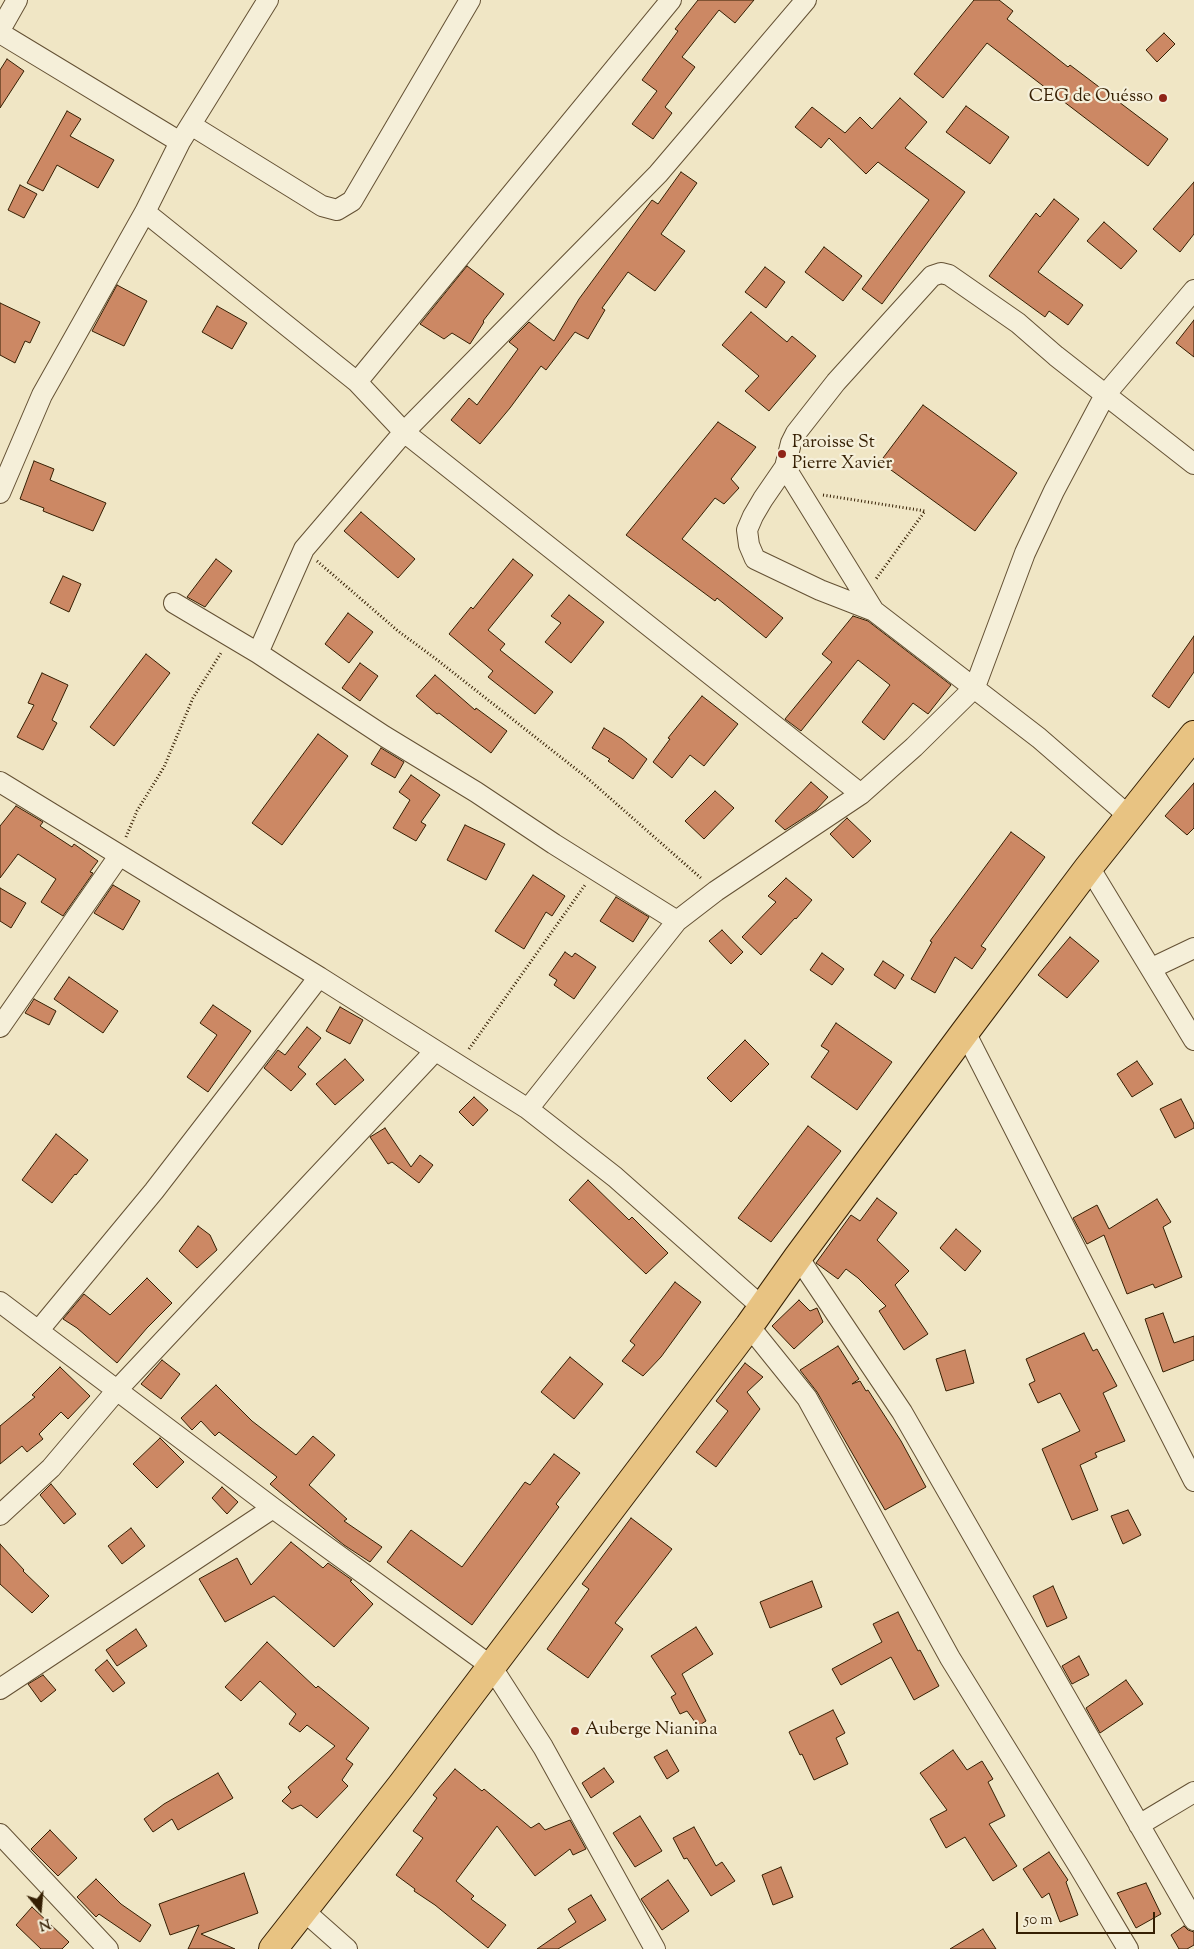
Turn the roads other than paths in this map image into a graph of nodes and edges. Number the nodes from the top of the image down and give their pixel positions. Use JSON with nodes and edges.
{"nodes":[{"id":1,"x":17,"y":0,"type":"edge"},
{"id":2,"x":268,"y":0,"type":"edge"},
{"id":3,"x":470,"y":0,"type":"edge"},
{"id":4,"x":671,"y":0,"type":"edge"},
{"id":5,"x":806,"y":0,"type":"edge"},
{"id":6,"x":0,"y":32,"type":"edge"},
{"id":7,"x":191,"y":125,"type":"junction"},
{"id":8,"x":180,"y":142,"type":"junction"},
{"id":9,"x":145,"y":212,"type":"junction"},
{"id":10,"x":1194,"y":290,"type":"edge"},
{"id":11,"x":357,"y":382,"type":"junction"},
{"id":12,"x":1105,"y":395,"type":"junction"},
{"id":13,"x":404,"y":432,"type":"junction"},
{"id":14,"x":1194,"y":464,"type":"edge"},
{"id":15,"x":785,"y":467,"type":"junction"},
{"id":16,"x":0,"y":493,"type":"edge"},
{"id":17,"x":174,"y":603,"type":"dead end"},
{"id":18,"x":870,"y":603,"type":"junction"},
{"id":19,"x":258,"y":653,"type":"junction"},
{"id":20,"x":975,"y":687,"type":"junction"},
{"id":21,"x":1194,"y":735,"type":"edge"},
{"id":22,"x":0,"y":782,"type":"edge"},
{"id":23,"x":861,"y":794,"type":"junction"},
{"id":24,"x":1130,"y":817,"type":"junction"},
{"id":25,"x":119,"y":856,"type":"junction"},
{"id":26,"x":1090,"y":867,"type":"junction"},
{"id":27,"x":677,"y":921,"type":"junction"},
{"id":28,"x":1194,"y":948,"type":"edge"},
{"id":29,"x":1152,"y":968,"type":"junction"},
{"id":30,"x":319,"y":977,"type":"junction"},
{"id":31,"x":0,"y":1027,"type":"edge"},
{"id":32,"x":965,"y":1032,"type":"junction"},
{"id":33,"x":1194,"y":1040,"type":"edge"},
{"id":34,"x":435,"y":1051,"type":"junction"},
{"id":35,"x":528,"y":1109,"type":"junction"},
{"id":36,"x":798,"y":1257,"type":"junction"},
{"id":37,"x":0,"y":1302,"type":"edge"},
{"id":38,"x":756,"y":1317,"type":"junction"},
{"id":39,"x":39,"y":1330,"type":"junction"},
{"id":40,"x":117,"y":1390,"type":"junction"},
{"id":41,"x":1194,"y":1481,"type":"edge"},
{"id":42,"x":273,"y":1508,"type":"junction"},
{"id":43,"x":0,"y":1515,"type":"edge"},
{"id":44,"x":491,"y":1666,"type":"junction"},
{"id":45,"x":0,"y":1689,"type":"edge"},
{"id":46,"x":1194,"y":1792,"type":"edge"},
{"id":47,"x":1139,"y":1825,"type":"junction"},
{"id":48,"x":0,"y":1834,"type":"edge"},
{"id":49,"x":303,"y":1910,"type":"junction"},
{"id":50,"x":1194,"y":1920,"type":"edge"},
{"id":51,"x":108,"y":1949,"type":"edge"},
{"id":52,"x":273,"y":1949,"type":"edge"},
{"id":53,"x":347,"y":1949,"type":"edge"},
{"id":54,"x":655,"y":1949,"type":"edge"},
{"id":55,"x":1128,"y":1949,"type":"edge"}],
"edges":[{"from":1,"to":6,"type":"street"},
{"from":2,"to":7,"type":"street"},
{"from":3,"to":7,"type":"street"},
{"from":4,"to":11,"type":"street"},
{"from":5,"to":13,"type":"street"},
{"from":6,"to":8,"type":"street"},
{"from":7,"to":8,"type":"street"},
{"from":8,"to":9,"type":"street"},
{"from":9,"to":11,"type":"street"},
{"from":9,"to":16,"type":"street"},
{"from":10,"to":12,"type":"street"},
{"from":11,"to":13,"type":"street"},
{"from":12,"to":14,"type":"street"},
{"from":12,"to":15,"type":"street"},
{"from":12,"to":20,"type":"street"},
{"from":13,"to":19,"type":"street"},
{"from":13,"to":23,"type":"street"},
{"from":15,"to":18,"type":"street"},
{"from":15,"to":18,"type":"street"},
{"from":17,"to":19,"type":"street"},
{"from":18,"to":20,"type":"street"},
{"from":19,"to":27,"type":"street"},
{"from":20,"to":23,"type":"street"},
{"from":20,"to":24,"type":"street"},
{"from":21,"to":24,"type":"highway"},
{"from":22,"to":25,"type":"street"},
{"from":23,"to":27,"type":"street"},
{"from":24,"to":26,"type":"highway"},
{"from":25,"to":30,"type":"street"},
{"from":25,"to":31,"type":"street"},
{"from":26,"to":29,"type":"street"},
{"from":26,"to":32,"type":"highway"},
{"from":27,"to":35,"type":"street"},
{"from":28,"to":29,"type":"street"},
{"from":29,"to":33,"type":"street"},
{"from":30,"to":34,"type":"street"},
{"from":30,"to":39,"type":"street"},
{"from":32,"to":36,"type":"highway"},
{"from":32,"to":41,"type":"street"},
{"from":34,"to":35,"type":"street"},
{"from":34,"to":40,"type":"street"},
{"from":35,"to":38,"type":"street"},
{"from":36,"to":38,"type":"highway"},
{"from":36,"to":47,"type":"street"},
{"from":37,"to":39,"type":"street"},
{"from":38,"to":44,"type":"highway"},
{"from":38,"to":55,"type":"street"},
{"from":39,"to":40,"type":"street"},
{"from":40,"to":42,"type":"street"},
{"from":40,"to":43,"type":"street"},
{"from":42,"to":44,"type":"street"},
{"from":42,"to":45,"type":"street"},
{"from":44,"to":49,"type":"highway"},
{"from":44,"to":54,"type":"street"},
{"from":46,"to":47,"type":"street"},
{"from":47,"to":50,"type":"street"},
{"from":48,"to":51,"type":"street"},
{"from":49,"to":52,"type":"highway"},
{"from":49,"to":53,"type":"street"}]}
